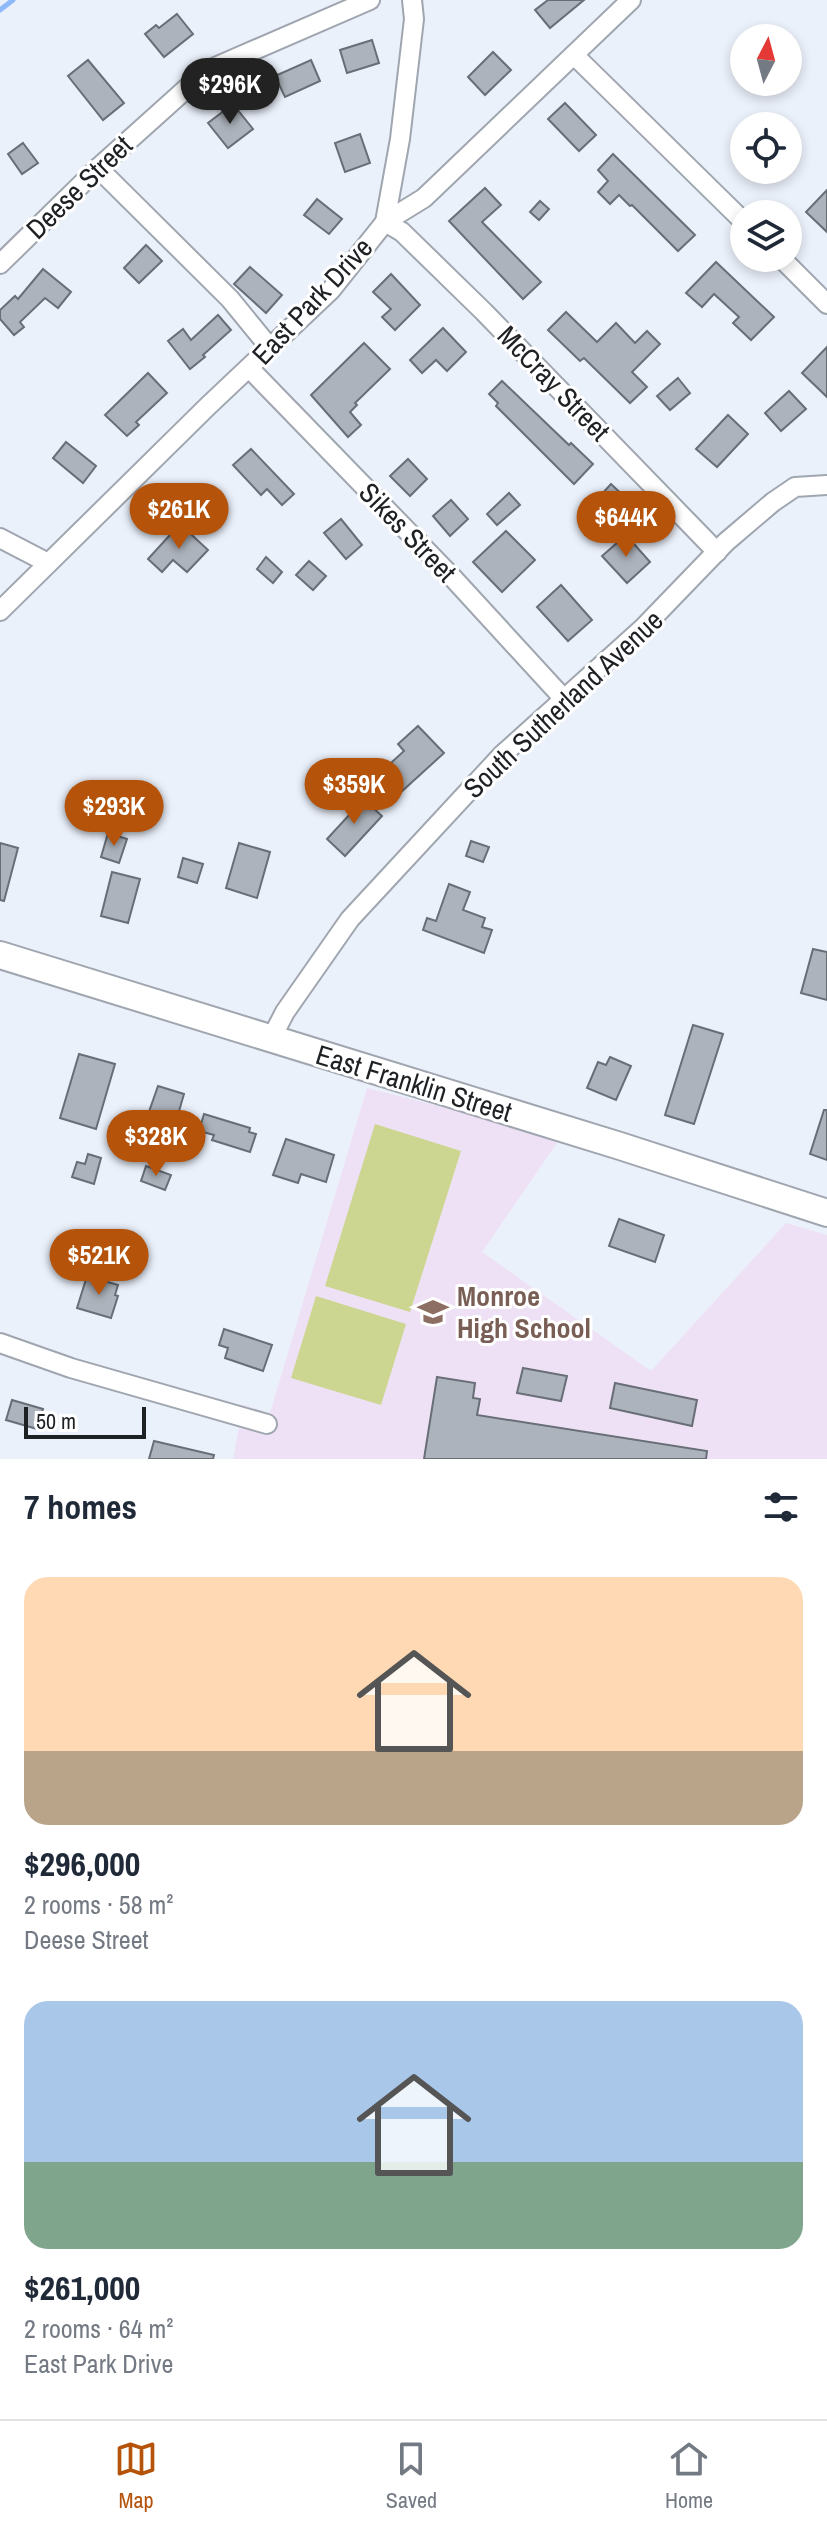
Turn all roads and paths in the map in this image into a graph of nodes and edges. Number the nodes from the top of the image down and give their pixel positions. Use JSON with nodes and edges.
{"nodes":[{"id":1,"x":370,"y":0,"type":"edge"},
{"id":2,"x":412,"y":0,"type":"edge"},
{"id":3,"x":631,"y":0,"type":"edge"},
{"id":4,"x":574,"y":55,"type":"junction"},
{"id":5,"x":98,"y":168,"type":"junction"},
{"id":6,"x":730,"y":208,"type":"edge"},
{"id":7,"x":385,"y":222,"type":"junction"},
{"id":8,"x":0,"y":264,"type":"edge"},
{"id":9,"x":795,"y":272,"type":"edge"},
{"id":10,"x":827,"y":304,"type":"edge"},
{"id":11,"x":270,"y":348,"type":"junction"},
{"id":12,"x":249,"y":368,"type":"junction"},
{"id":13,"x":827,"y":485,"type":"edge"},
{"id":14,"x":0,"y":538,"type":"edge"},
{"id":15,"x":717,"y":552,"type":"junction"},
{"id":16,"x":48,"y":563,"type":"junction"},
{"id":17,"x":0,"y":611,"type":"edge"},
{"id":18,"x":564,"y":699,"type":"junction"},
{"id":19,"x":0,"y":955,"type":"edge"},
{"id":20,"x":271,"y":1039,"type":"junction"},
{"id":21,"x":827,"y":1213,"type":"edge"},
{"id":22,"x":0,"y":1343,"type":"edge"},
{"id":23,"x":267,"y":1424,"type":"dead end"}],
"edges":[{"from":1,"to":5,"type":"street","name":"Deese Street"},
{"from":2,"to":7,"type":"street"},
{"from":3,"to":4,"type":"street","name":"East Park Drive"},
{"from":4,"to":6,"type":"street"},
{"from":4,"to":7,"type":"street","name":"East Park Drive"},
{"from":5,"to":8,"type":"street","name":"Deese Street"},
{"from":5,"to":11,"type":"street"},
{"from":7,"to":11,"type":"street","name":"East Park Drive"},
{"from":7,"to":15,"type":"street","name":"McCray Street"},
{"from":9,"to":10,"type":"street"},
{"from":11,"to":12,"type":"street","name":"East Park Drive"},
{"from":12,"to":16,"type":"street","name":"East Park Drive"},
{"from":12,"to":18,"type":"street","name":"Sikes Street"},
{"from":13,"to":15,"type":"street","name":"South Sutherland Avenue"},
{"from":14,"to":16,"type":"street"},
{"from":15,"to":18,"type":"street","name":"South Sutherland Avenue"},
{"from":16,"to":17,"type":"street","name":"East Park Drive"},
{"from":18,"to":20,"type":"street","name":"South Sutherland Avenue"},
{"from":19,"to":20,"type":"main road","name":"East Franklin Street"},
{"from":20,"to":21,"type":"main road","name":"East Franklin Street"},
{"from":22,"to":23,"type":"street"}]}
